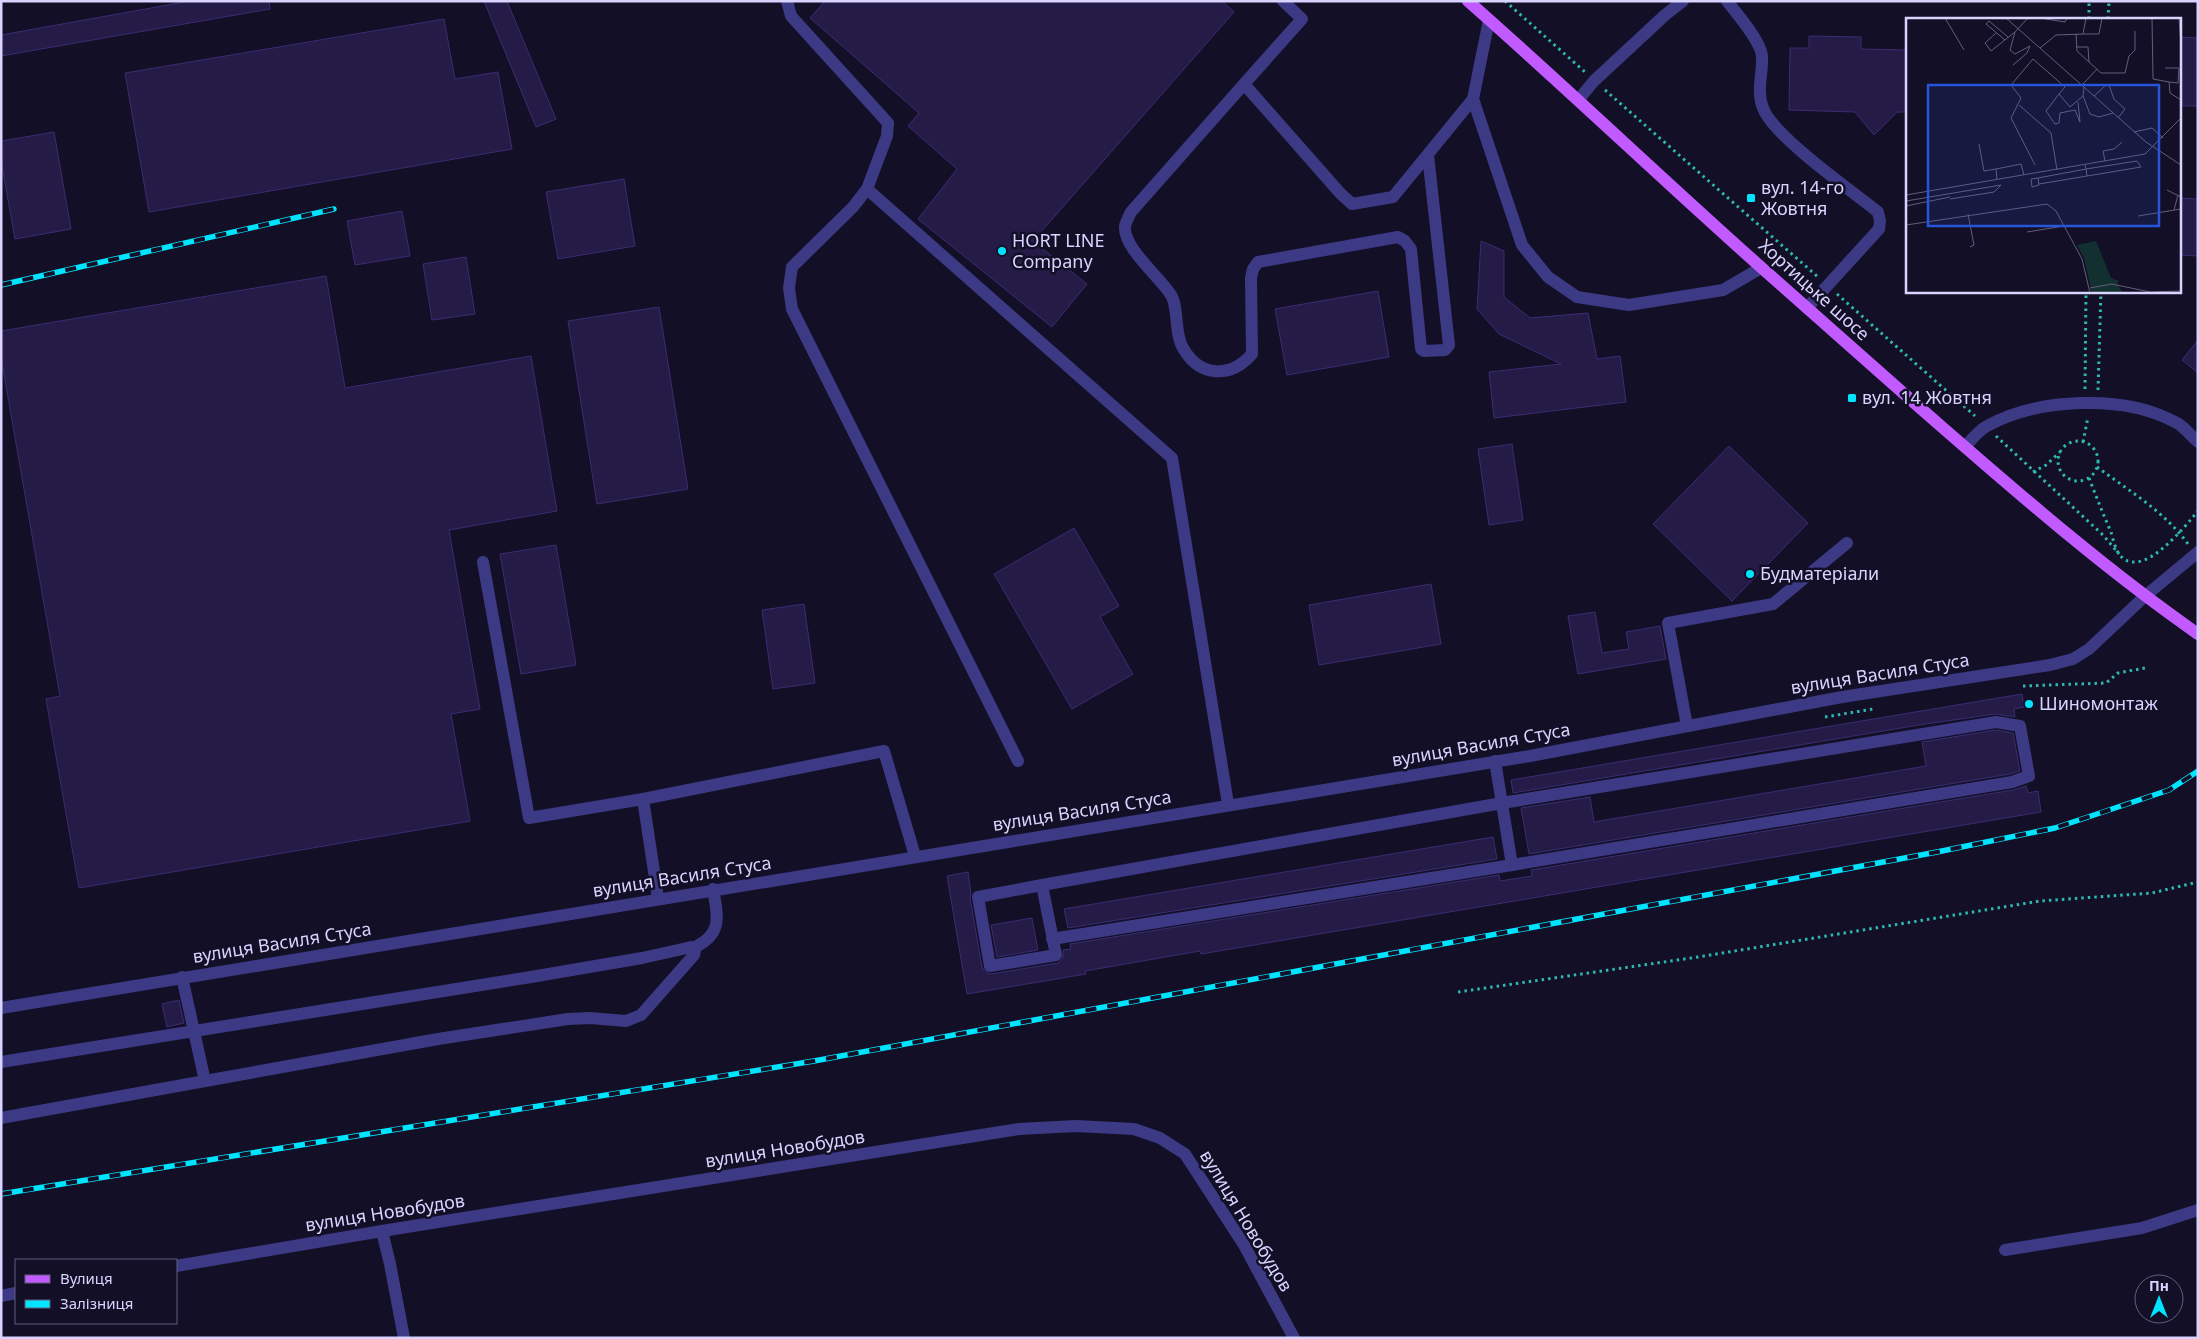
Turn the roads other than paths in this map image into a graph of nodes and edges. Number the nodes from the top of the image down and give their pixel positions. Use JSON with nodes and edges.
{"nodes":[{"id":1,"x":787,"y":1,"type":"edge"},
{"id":2,"x":1283,"y":1,"type":"edge"},
{"id":3,"x":1468,"y":1,"type":"edge"},
{"id":4,"x":1683,"y":1,"type":"edge"},
{"id":5,"x":1728,"y":1,"type":"edge"},
{"id":6,"x":1489,"y":20,"type":"junction"},
{"id":7,"x":1244,"y":84,"type":"junction"},
{"id":8,"x":1474,"y":99,"type":"junction"},
{"id":9,"x":1579,"y":99,"type":"junction"},
{"id":10,"x":1428,"y":155,"type":"junction"},
{"id":11,"x":867,"y":188,"type":"junction"},
{"id":12,"x":1761,"y":268,"type":"junction"},
{"id":13,"x":1807,"y":308,"type":"junction"},
{"id":14,"x":2198,"y":442,"type":"edge"},
{"id":15,"x":1965,"y":447,"type":"junction"},
{"id":16,"x":1847,"y":543,"type":"dead end"},
{"id":17,"x":2197,"y":553,"type":"edge"},
{"id":18,"x":482,"y":562,"type":"dead end"},
{"id":19,"x":2144,"y":597,"type":"junction"},
{"id":20,"x":2198,"y":634,"type":"edge"},
{"id":21,"x":1688,"y":726,"type":"junction"},
{"id":22,"x":1018,"y":761,"type":"dead end"},
{"id":23,"x":1495,"y":761,"type":"junction"},
{"id":24,"x":643,"y":799,"type":"junction"},
{"id":25,"x":1502,"y":803,"type":"junction"},
{"id":26,"x":1228,"y":804,"type":"junction"},
{"id":27,"x":915,"y":856,"type":"junction"},
{"id":28,"x":1512,"y":865,"type":"junction"},
{"id":29,"x":1042,"y":886,"type":"junction"},
{"id":30,"x":714,"y":889,"type":"junction"},
{"id":31,"x":658,"y":898,"type":"junction"},
{"id":32,"x":1052,"y":939,"type":"junction"},
{"id":33,"x":693,"y":948,"type":"junction"},
{"id":34,"x":182,"y":977,"type":"junction"},
{"id":35,"x":1,"y":1008,"type":"edge"},
{"id":36,"x":194,"y":1031,"type":"junction"},
{"id":37,"x":1,"y":1062,"type":"edge"},
{"id":38,"x":205,"y":1081,"type":"junction"},
{"id":39,"x":1,"y":1118,"type":"edge"},
{"id":40,"x":2198,"y":1210,"type":"edge"},
{"id":41,"x":382,"y":1231,"type":"junction"},
{"id":42,"x":2005,"y":1250,"type":"dead end"},
{"id":43,"x":178,"y":1266,"type":"edge"},
{"id":44,"x":15,"y":1293,"type":"edge"},
{"id":45,"x":1,"y":1296,"type":"edge"},
{"id":46,"x":404,"y":1338,"type":"edge"},
{"id":47,"x":1294,"y":1338,"type":"edge"}],
"edges":[{"from":1,"to":11,"type":"street"},
{"from":2,"to":7,"type":"street"},
{"from":3,"to":6,"type":"main road","name":"Хортицьке шосе"},
{"from":4,"to":9,"type":"street"},
{"from":5,"to":13,"type":"street"},
{"from":6,"to":8,"type":"street"},
{"from":6,"to":9,"type":"main road","name":"Хортицьке шосе"},
{"from":7,"to":10,"type":"street"},
{"from":7,"to":10,"type":"street"},
{"from":8,"to":10,"type":"street"},
{"from":8,"to":12,"type":"street"},
{"from":9,"to":12,"type":"main road","name":"Хортицьке шосе"},
{"from":11,"to":22,"type":"street"},
{"from":11,"to":26,"type":"street"},
{"from":12,"to":13,"type":"main road","name":"Хортицьке шосе"},
{"from":13,"to":15,"type":"main road","name":"Хортицьке шосе"},
{"from":14,"to":15,"type":"street"},
{"from":15,"to":19,"type":"main road","name":"Хортицьке шосе"},
{"from":16,"to":21,"type":"street"},
{"from":17,"to":19,"type":"street","name":"вулиця Василя Стуса"},
{"from":18,"to":24,"type":"street"},
{"from":19,"to":20,"type":"main road","name":"Хортицьке шосе"},
{"from":19,"to":21,"type":"street","name":"вулиця Василя Стуса"},
{"from":21,"to":23,"type":"street","name":"вулиця Василя Стуса"},
{"from":23,"to":25,"type":"street"},
{"from":23,"to":26,"type":"street","name":"вулиця Василя Стуса"},
{"from":24,"to":27,"type":"street"},
{"from":24,"to":31,"type":"street"},
{"from":25,"to":28,"type":"street"},
{"from":25,"to":28,"type":"street"},
{"from":25,"to":29,"type":"street"},
{"from":26,"to":27,"type":"street","name":"вулиця Василя Стуса"},
{"from":27,"to":30,"type":"street","name":"вулиця Василя Стуса"},
{"from":28,"to":32,"type":"street"},
{"from":29,"to":32,"type":"street"},
{"from":29,"to":32,"type":"street"},
{"from":30,"to":31,"type":"street","name":"вулиця Василя Стуса"},
{"from":30,"to":33,"type":"street"},
{"from":31,"to":34,"type":"street","name":"вулиця Василя Стуса"},
{"from":33,"to":36,"type":"street"},
{"from":33,"to":38,"type":"street"},
{"from":34,"to":35,"type":"street","name":"вулиця Василя Стуса"},
{"from":34,"to":36,"type":"street"},
{"from":36,"to":37,"type":"street"},
{"from":36,"to":38,"type":"street"},
{"from":38,"to":39,"type":"street"},
{"from":40,"to":42,"type":"street"},
{"from":41,"to":43,"type":"street","name":"вулиця Новобудов"},
{"from":41,"to":46,"type":"street"},
{"from":41,"to":47,"type":"street","name":"вулиця Новобудов"},
{"from":44,"to":45,"type":"street"}]}
